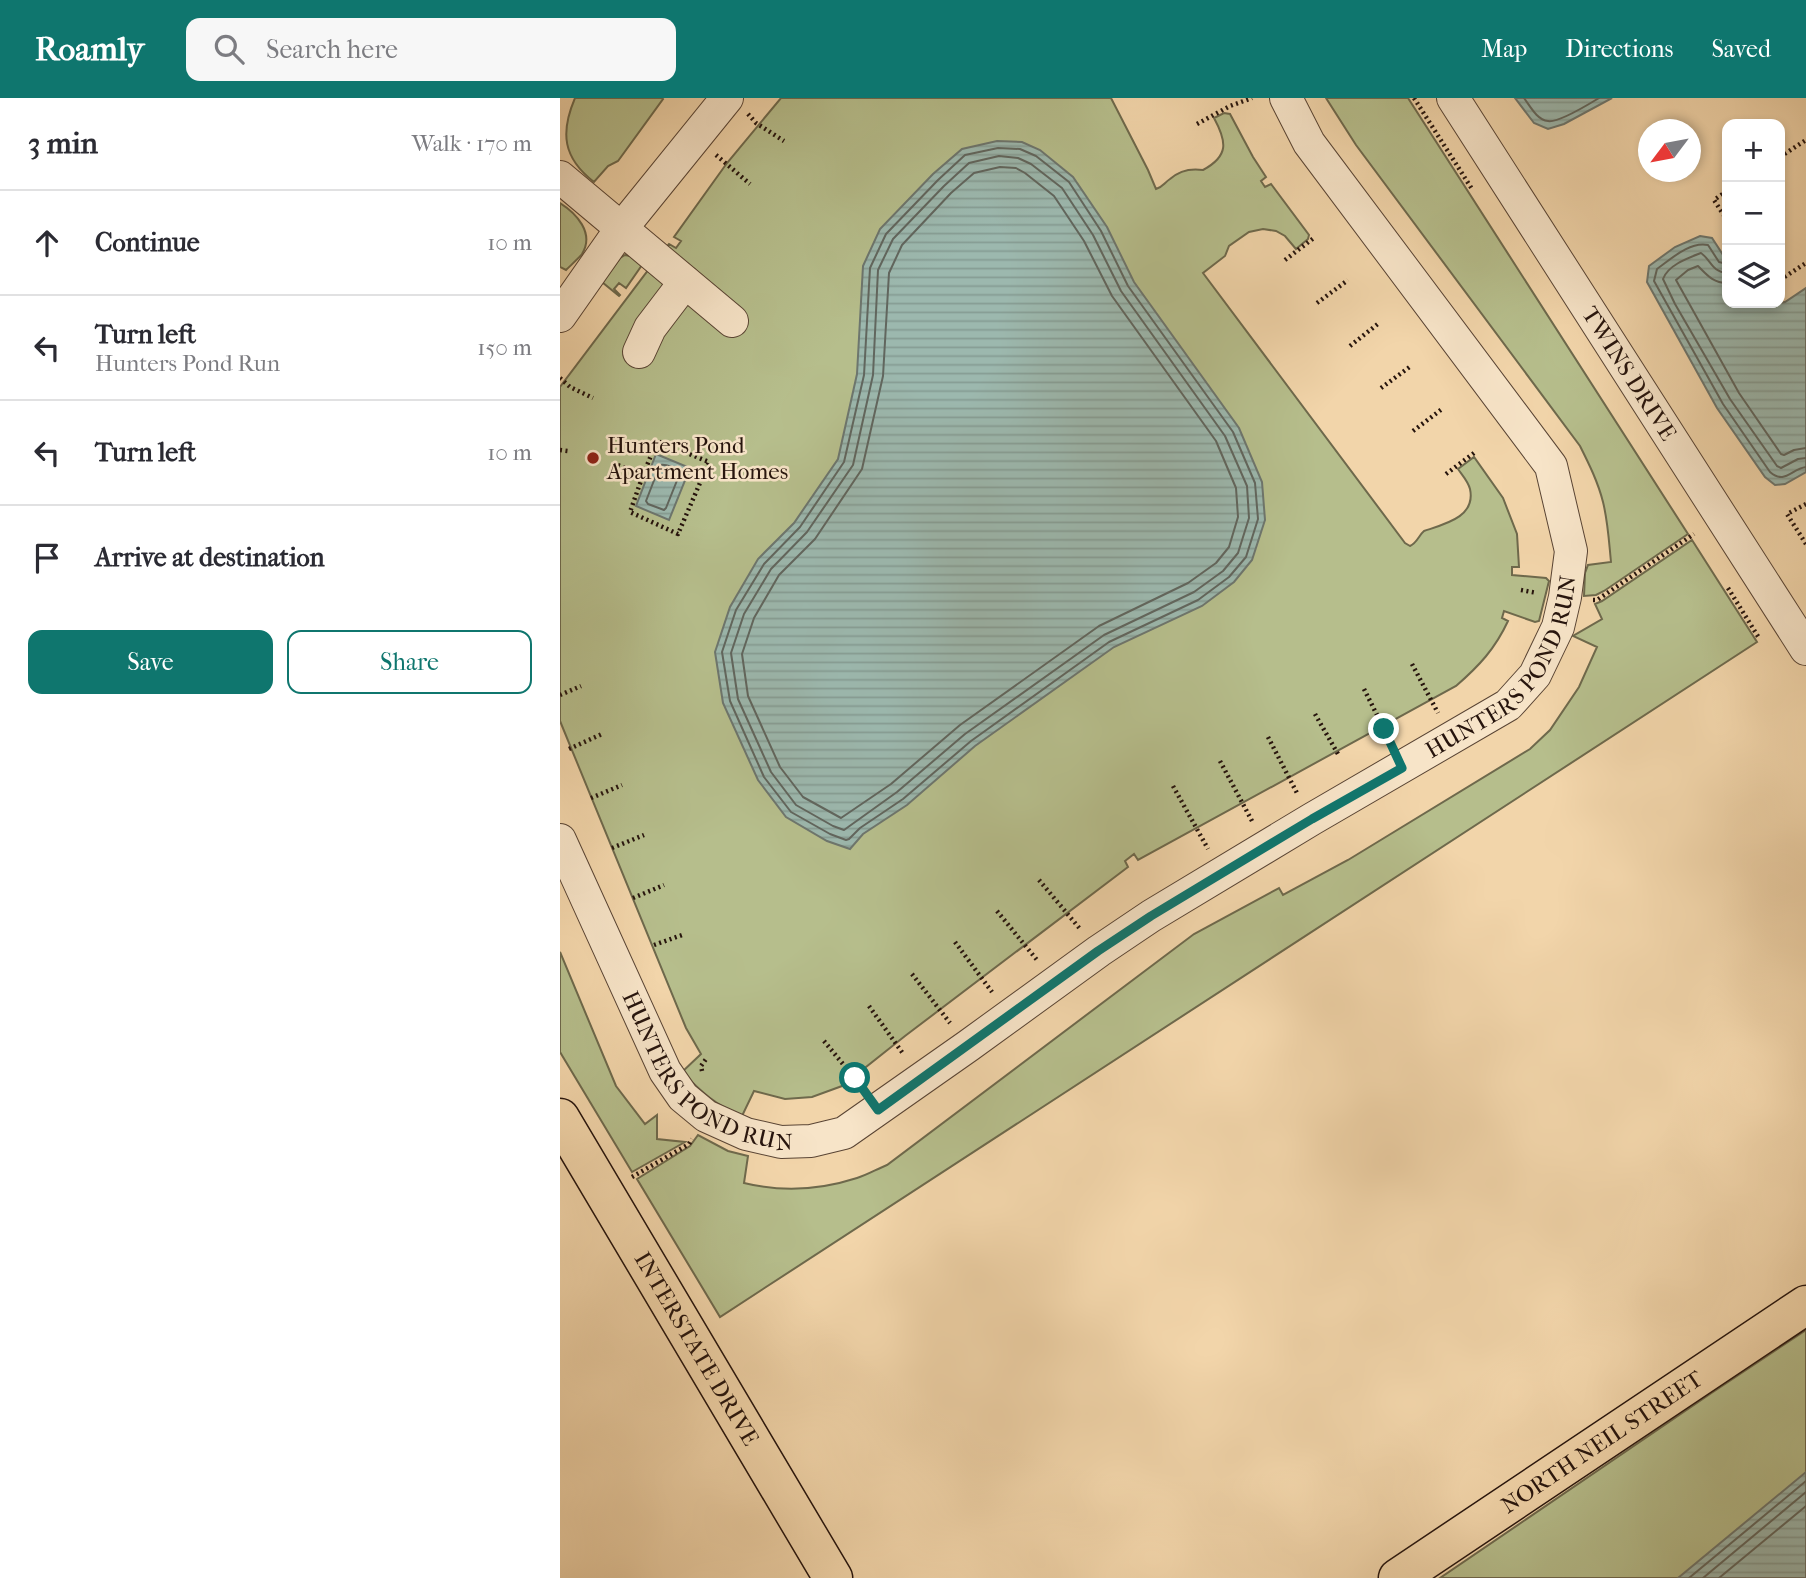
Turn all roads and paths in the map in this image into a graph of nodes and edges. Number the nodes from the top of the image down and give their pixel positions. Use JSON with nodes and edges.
{"nodes":[{"id":1,"x":1252,"y":98,"type":"edge"},
{"id":2,"x":1286,"y":98,"type":"edge"},
{"id":3,"x":1453,"y":98,"type":"edge"},
{"id":4,"x":733,"y":102,"type":"edge"},
{"id":5,"x":1196,"y":124,"type":"dead end"},
{"id":6,"x":695,"y":137,"type":"junction"},
{"id":7,"x":1806,"y":140,"type":"edge"},
{"id":8,"x":784,"y":141,"type":"dead end"},
{"id":9,"x":1785,"y":154,"type":"edge"},
{"id":10,"x":560,"y":177,"type":"edge"},
{"id":11,"x":750,"y":184,"type":"dead end"},
{"id":12,"x":1722,"y":194,"type":"edge"},
{"id":13,"x":1722,"y":212,"type":"edge"},
{"id":14,"x":621,"y":229,"type":"junction"},
{"id":15,"x":1315,"y":237,"type":"dead end"},
{"id":16,"x":1285,"y":260,"type":"dead end"},
{"id":17,"x":1806,"y":263,"type":"edge"},
{"id":18,"x":1785,"y":277,"type":"edge"},
{"id":19,"x":1348,"y":280,"type":"dead end"},
{"id":20,"x":685,"y":282,"type":"junction"},
{"id":21,"x":1317,"y":303,"type":"dead end"},
{"id":22,"x":560,"y":316,"type":"edge"},
{"id":23,"x":732,"y":321,"type":"dead end"},
{"id":24,"x":1380,"y":323,"type":"dead end"},
{"id":25,"x":1350,"y":346,"type":"dead end"},
{"id":26,"x":639,"y":352,"type":"dead end"},
{"id":27,"x":1411,"y":366,"type":"dead end"},
{"id":28,"x":560,"y":378,"type":"edge"},
{"id":29,"x":1381,"y":388,"type":"dead end"},
{"id":30,"x":593,"y":398,"type":"dead end"},
{"id":31,"x":1442,"y":409,"type":"dead end"},
{"id":32,"x":1413,"y":431,"type":"dead end"},
{"id":33,"x":560,"y":450,"type":"edge"},
{"id":34,"x":568,"y":451,"type":"dead end"},
{"id":35,"x":1474,"y":453,"type":"dead end"},
{"id":36,"x":618,"y":465,"type":"dead end"},
{"id":37,"x":1446,"y":474,"type":"dead end"},
{"id":38,"x":643,"y":475,"type":"junction"},
{"id":39,"x":1806,"y":504,"type":"edge"},
{"id":40,"x":1694,"y":534,"type":"dead end"},
{"id":41,"x":1806,"y":544,"type":"edge"},
{"id":42,"x":1589,"y":600,"type":"dead end"},
{"id":43,"x":1806,"y":649,"type":"edge"},
{"id":44,"x":1412,"y":664,"type":"dead end"},
{"id":45,"x":581,"y":686,"type":"dead end"},
{"id":46,"x":1364,"y":689,"type":"dead end"},
{"id":47,"x":560,"y":695,"type":"edge"},
{"id":48,"x":1315,"y":714,"type":"dead end"},
{"id":49,"x":602,"y":734,"type":"dead end"},
{"id":50,"x":1268,"y":737,"type":"dead end"},
{"id":51,"x":1452,"y":737,"type":"junction"},
{"id":52,"x":569,"y":749,"type":"dead end"},
{"id":53,"x":1338,"y":754,"type":"dead end"},
{"id":54,"x":1220,"y":761,"type":"dead end"},
{"id":55,"x":1402,"y":768,"type":"junction"},
{"id":56,"x":622,"y":785,"type":"dead end"},
{"id":57,"x":1173,"y":786,"type":"dead end"},
{"id":58,"x":591,"y":798,"type":"dead end"},
{"id":59,"x":1312,"y":819,"type":"junction"},
{"id":60,"x":644,"y":835,"type":"dead end"},
{"id":61,"x":560,"y":840,"type":"edge"},
{"id":62,"x":1266,"y":846,"type":"junction"},
{"id":63,"x":612,"y":848,"type":"dead end"},
{"id":64,"x":1221,"y":873,"type":"junction"},
{"id":65,"x":1039,"y":880,"type":"dead end"},
{"id":66,"x":664,"y":885,"type":"dead end"},
{"id":67,"x":633,"y":898,"type":"dead end"},
{"id":68,"x":997,"y":911,"type":"dead end"},
{"id":69,"x":685,"y":934,"type":"dead end"},
{"id":70,"x":954,"y":942,"type":"dead end"},
{"id":71,"x":653,"y":945,"type":"dead end"},
{"id":72,"x":1098,"y":951,"type":"junction"},
{"id":73,"x":912,"y":974,"type":"dead end"},
{"id":74,"x":1055,"y":983,"type":"junction"},
{"id":75,"x":869,"y":1006,"type":"dead end"},
{"id":76,"x":1011,"y":1015,"type":"junction"},
{"id":77,"x":824,"y":1041,"type":"dead end"},
{"id":78,"x":968,"y":1046,"type":"junction"},
{"id":79,"x":921,"y":1078,"type":"junction"},
{"id":80,"x":878,"y":1110,"type":"junction"},
{"id":81,"x":560,"y":1118,"type":"edge"},
{"id":82,"x":696,"y":1132,"type":"dead end"},
{"id":83,"x":632,"y":1177,"type":"dead end"},
{"id":84,"x":1806,"y":1305,"type":"edge"},
{"id":85,"x":833,"y":1578,"type":"edge"},
{"id":86,"x":1398,"y":1578,"type":"edge"}],
"edges":[{"from":1,"to":5,"type":"path"},
{"from":2,"to":51,"type":"street","name":"HUNTERS POND RUN"},
{"from":3,"to":43,"type":"street","name":"TWINS DRIVE"},
{"from":4,"to":6,"type":"street"},
{"from":4,"to":8,"type":"path"},
{"from":6,"to":11,"type":"path"},
{"from":6,"to":14,"type":"street"},
{"from":7,"to":9,"type":"path"},
{"from":10,"to":14,"type":"street"},
{"from":12,"to":13,"type":"path"},
{"from":14,"to":20,"type":"street"},
{"from":14,"to":22,"type":"street"},
{"from":15,"to":16,"type":"path"},
{"from":17,"to":18,"type":"path"},
{"from":19,"to":21,"type":"path"},
{"from":20,"to":23,"type":"street"},
{"from":20,"to":26,"type":"street"},
{"from":24,"to":25,"type":"path"},
{"from":27,"to":29,"type":"path"},
{"from":28,"to":30,"type":"path"},
{"from":31,"to":32,"type":"path"},
{"from":33,"to":34,"type":"path"},
{"from":35,"to":37,"type":"path"},
{"from":36,"to":38,"type":"path"},
{"from":38,"to":38,"type":"path"},
{"from":39,"to":41,"type":"path"},
{"from":40,"to":42,"type":"path"},
{"from":44,"to":51,"type":"path"},
{"from":45,"to":47,"type":"path"},
{"from":46,"to":55,"type":"path"},
{"from":48,"to":53,"type":"path"},
{"from":49,"to":52,"type":"path"},
{"from":50,"to":59,"type":"path"},
{"from":51,"to":55,"type":"street","name":"HUNTERS POND RUN"},
{"from":54,"to":62,"type":"path"},
{"from":55,"to":59,"type":"street","name":"HUNTERS POND RUN"},
{"from":56,"to":58,"type":"path"},
{"from":57,"to":64,"type":"path"},
{"from":59,"to":62,"type":"street","name":"HUNTERS POND RUN"},
{"from":60,"to":63,"type":"path"},
{"from":61,"to":80,"type":"street","name":"HUNTERS POND RUN"},
{"from":62,"to":64,"type":"street","name":"HUNTERS POND RUN"},
{"from":64,"to":72,"type":"street","name":"HUNTERS POND RUN"},
{"from":65,"to":72,"type":"path"},
{"from":66,"to":67,"type":"path"},
{"from":68,"to":74,"type":"path"},
{"from":69,"to":71,"type":"path"},
{"from":70,"to":76,"type":"path"},
{"from":72,"to":74,"type":"street","name":"HUNTERS POND RUN"},
{"from":73,"to":78,"type":"path"},
{"from":74,"to":76,"type":"street","name":"HUNTERS POND RUN"},
{"from":75,"to":79,"type":"path"},
{"from":76,"to":78,"type":"street","name":"HUNTERS POND RUN"},
{"from":77,"to":80,"type":"path"},
{"from":78,"to":79,"type":"street","name":"HUNTERS POND RUN"},
{"from":79,"to":80,"type":"street","name":"HUNTERS POND RUN"},
{"from":81,"to":85,"type":"main road","name":"INTERSTATE DRIVE"},
{"from":82,"to":83,"type":"path"},
{"from":84,"to":86,"type":"main road","name":"NORTH NEIL STREET"}]}
